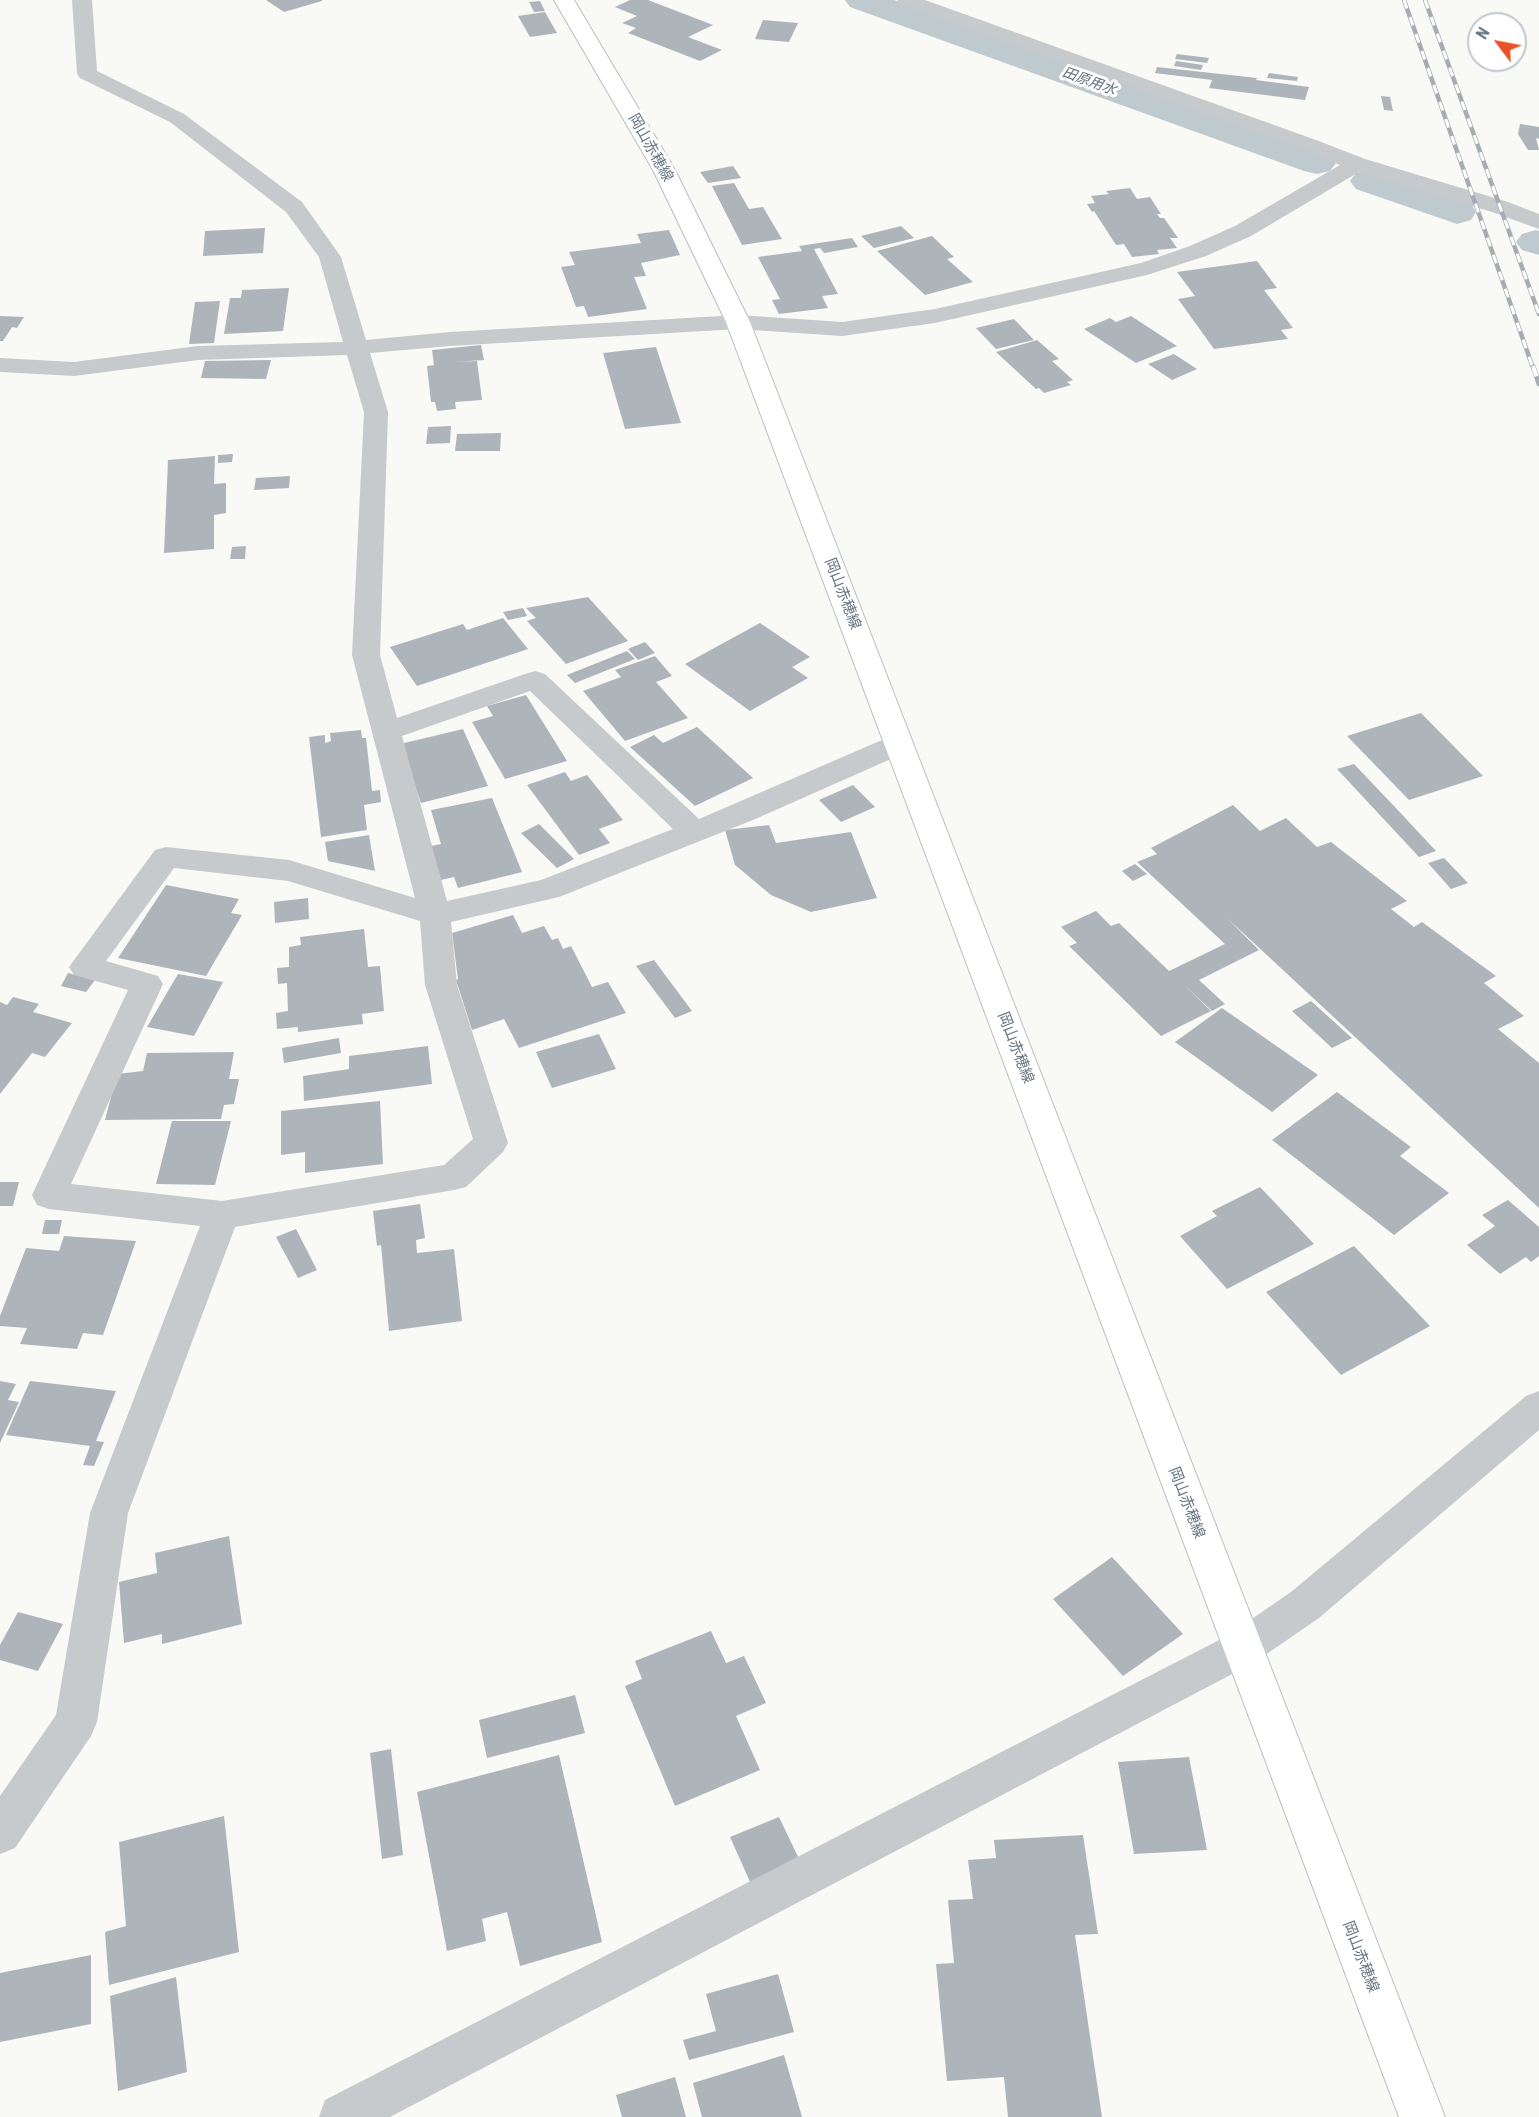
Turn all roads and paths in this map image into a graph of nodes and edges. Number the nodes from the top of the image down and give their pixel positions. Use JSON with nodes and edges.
{"nodes":[{"id":1,"x":82,"y":0,"type":"edge"},
{"id":2,"x":564,"y":0,"type":"edge"},
{"id":3,"x":907,"y":0,"type":"edge"},
{"id":4,"x":1357,"y":164,"type":"junction"},
{"id":5,"x":1539,"y":222,"type":"edge"},
{"id":6,"x":738,"y":322,"type":"junction"},
{"id":7,"x":356,"y":348,"type":"junction"},
{"id":8,"x":0,"y":365,"type":"edge"},
{"id":9,"x":388,"y":731,"type":"junction"},
{"id":10,"x":900,"y":744,"type":"junction"},
{"id":11,"x":694,"y":831,"type":"junction"},
{"id":12,"x":435,"y":915,"type":"junction"},
{"id":13,"x":222,"y":1215,"type":"junction"},
{"id":14,"x":1539,"y":1407,"type":"edge"},
{"id":15,"x":1241,"y":1649,"type":"junction"},
{"id":16,"x":0,"y":1833,"type":"edge"},
{"id":17,"x":342,"y":2117,"type":"edge"},
{"id":18,"x":1422,"y":2117,"type":"edge"}],
"edges":[{"from":1,"to":7,"type":"street"},
{"from":2,"to":6,"type":"main road","name":"岡山赤穂線"},
{"from":3,"to":4,"type":"street"},
{"from":4,"to":5,"type":"street"},
{"from":4,"to":6,"type":"street"},
{"from":6,"to":7,"type":"street"},
{"from":6,"to":10,"type":"main road","name":"岡山赤穂線"},
{"from":7,"to":8,"type":"street"},
{"from":7,"to":9,"type":"street"},
{"from":9,"to":11,"type":"street"},
{"from":9,"to":12,"type":"street"},
{"from":10,"to":11,"type":"street"},
{"from":10,"to":15,"type":"main road","name":"岡山赤穂線"},
{"from":11,"to":12,"type":"street"},
{"from":12,"to":13,"type":"street"},
{"from":12,"to":13,"type":"street"},
{"from":13,"to":16,"type":"street"},
{"from":14,"to":15,"type":"street"},
{"from":15,"to":17,"type":"street"},
{"from":15,"to":18,"type":"main road","name":"岡山赤穂線"}]}
